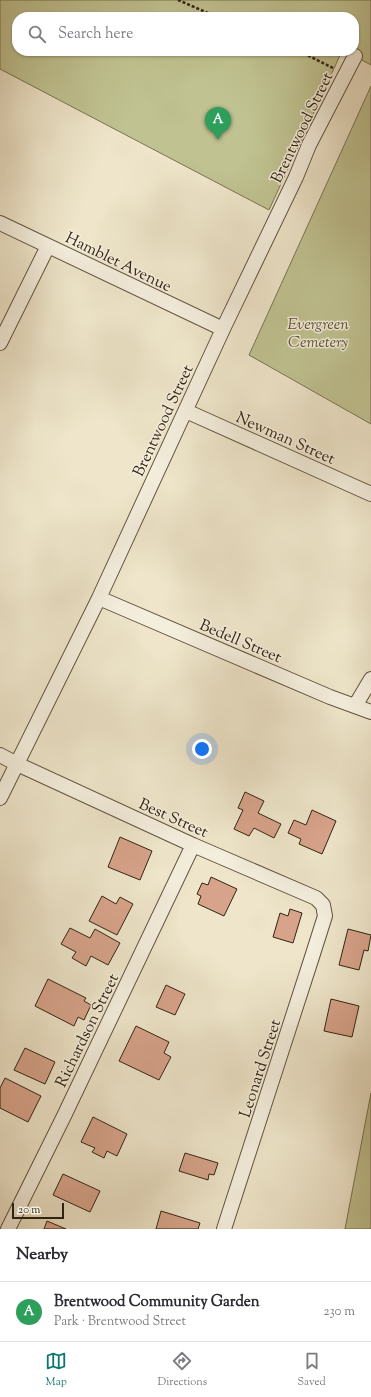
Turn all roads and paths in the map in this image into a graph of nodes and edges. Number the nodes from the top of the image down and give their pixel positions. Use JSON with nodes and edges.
{"nodes":[{"id":1,"x":178,"y":0,"type":"edge"},
{"id":2,"x":206,"y":12,"type":"edge"},
{"id":3,"x":309,"y":56,"type":"edge"},
{"id":4,"x":355,"y":56,"type":"dead end"},
{"id":5,"x":346,"y":74,"type":"junction"},
{"id":6,"x":0,"y":223,"type":"edge"},
{"id":7,"x":48,"y":246,"type":"junction"},
{"id":8,"x":223,"y":329,"type":"junction"},
{"id":9,"x":0,"y":343,"type":"edge"},
{"id":10,"x":186,"y":411,"type":"junction"},
{"id":11,"x":371,"y":494,"type":"edge"},
{"id":12,"x":99,"y":598,"type":"junction"},
{"id":13,"x":371,"y":679,"type":"edge"},
{"id":14,"x":355,"y":706,"type":"junction"},
{"id":15,"x":371,"y":712,"type":"edge"},
{"id":16,"x":0,"y":755,"type":"edge"},
{"id":17,"x":17,"y":764,"type":"junction"},
{"id":18,"x":0,"y":798,"type":"edge"},
{"id":19,"x":193,"y":845,"type":"junction"},
{"id":20,"x":325,"y":916,"type":"joint"},
{"id":21,"x":8,"y":1229,"type":"edge"},
{"id":22,"x":224,"y":1229,"type":"edge"}],
"edges":[{"from":1,"to":2,"type":"path"},
{"from":3,"to":5,"type":"path"},
{"from":4,"to":5,"type":"street","name":"Brentwood Street"},
{"from":5,"to":8,"type":"street","name":"Brentwood Street"},
{"from":6,"to":7,"type":"street","name":"Hamblet Avenue"},
{"from":7,"to":8,"type":"street","name":"Hamblet Avenue"},
{"from":7,"to":9,"type":"street"},
{"from":8,"to":10,"type":"street","name":"Brentwood Street"},
{"from":10,"to":11,"type":"street","name":"Newman Street"},
{"from":10,"to":12,"type":"street","name":"Brentwood Street"},
{"from":12,"to":14,"type":"street","name":"Bedell Street"},
{"from":12,"to":17,"type":"street","name":"Brentwood Street"},
{"from":13,"to":14,"type":"street"},
{"from":14,"to":15,"type":"street","name":"Bedell Street"},
{"from":16,"to":17,"type":"street","name":"Best Street"},
{"from":17,"to":18,"type":"street","name":"Brentwood Street"},
{"from":17,"to":19,"type":"street","name":"Best Street"},
{"from":19,"to":20,"type":"street","name":"Best Street"},
{"from":19,"to":21,"type":"street","name":"Richardson Street"},
{"from":20,"to":22,"type":"street","name":"Leonard Street"}]}
